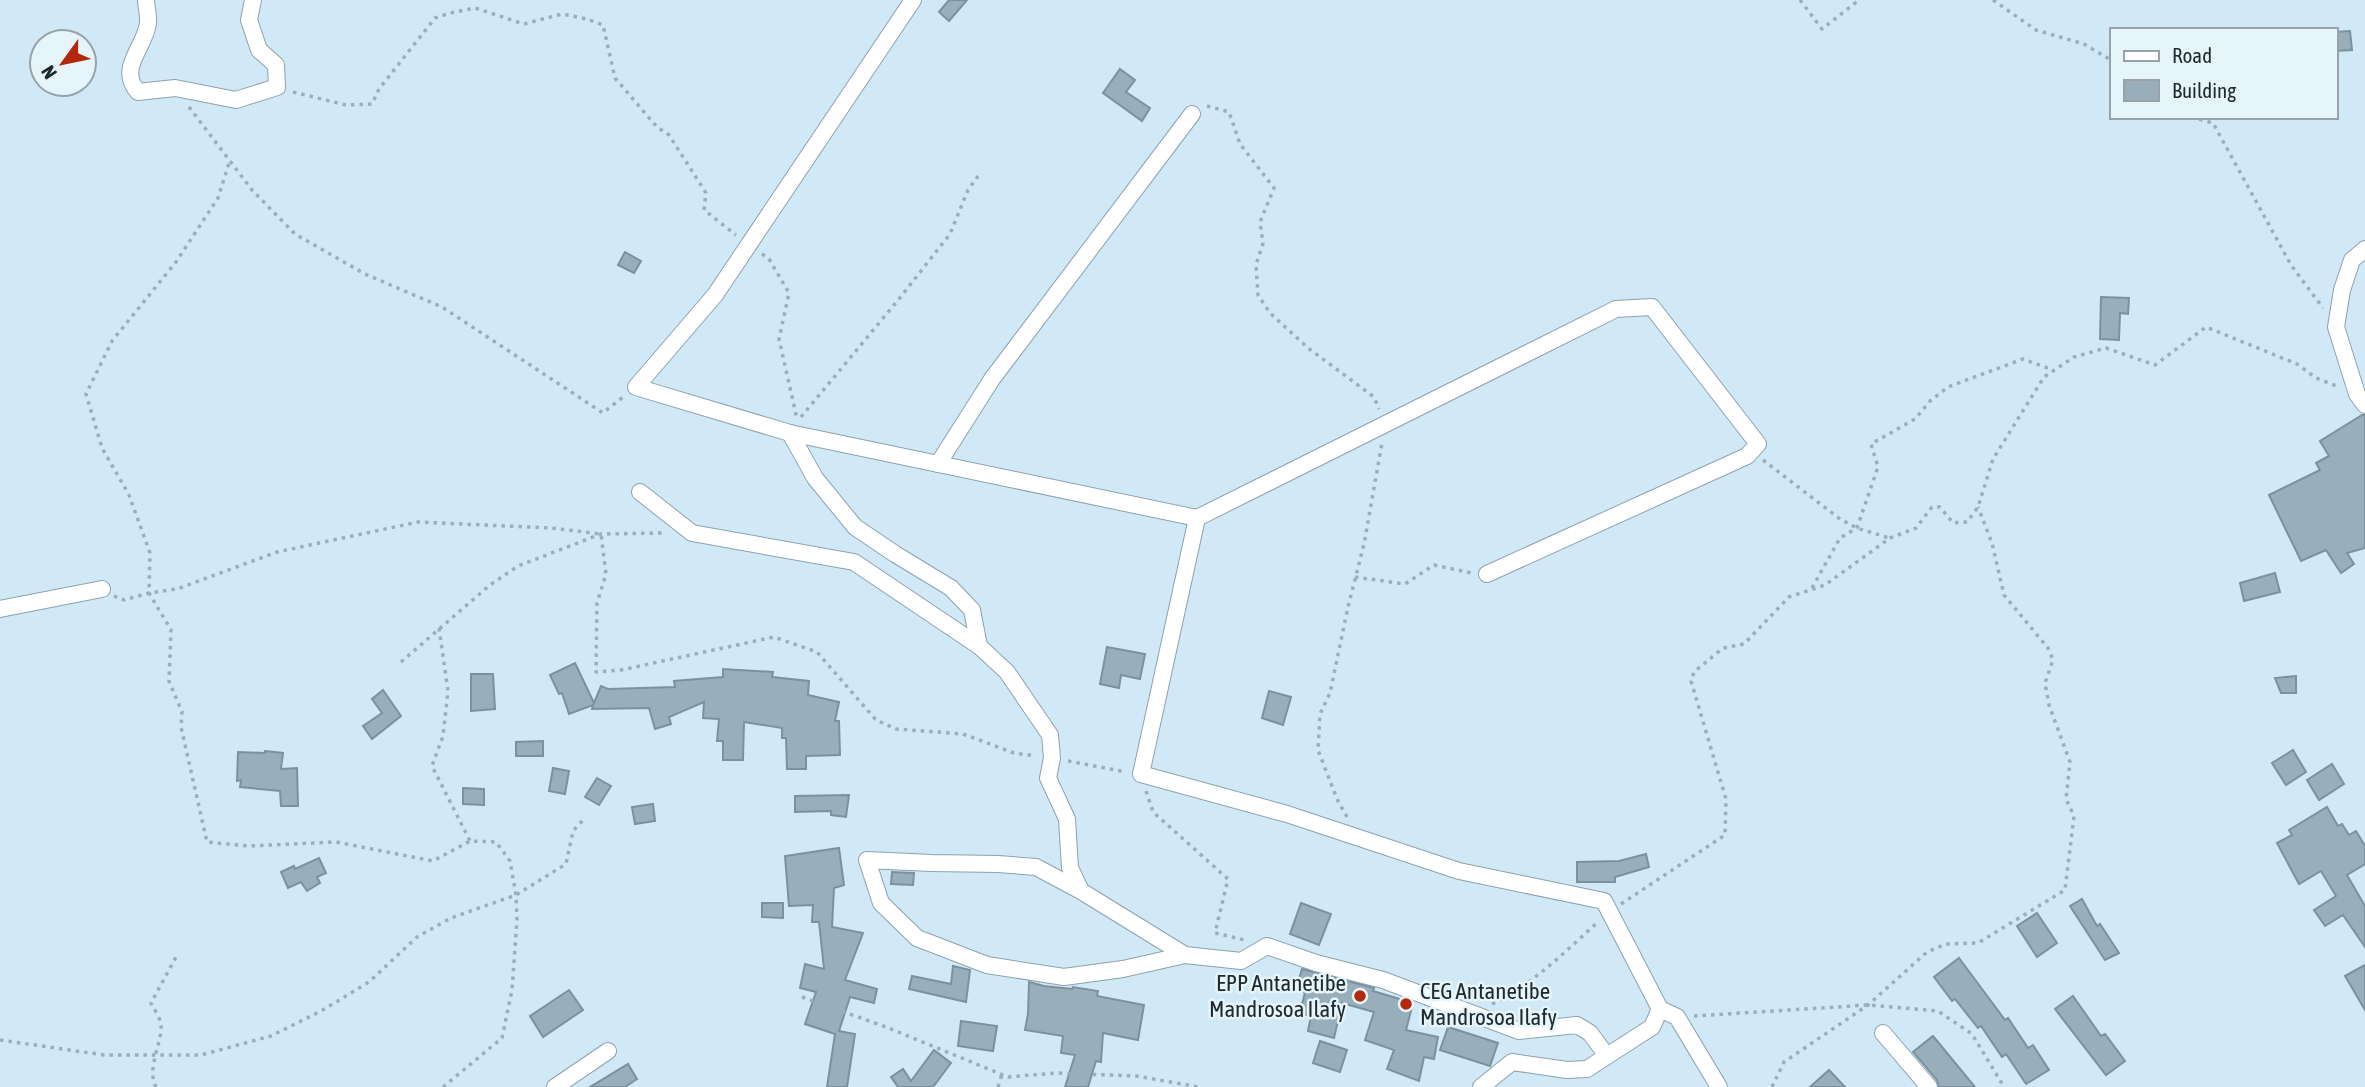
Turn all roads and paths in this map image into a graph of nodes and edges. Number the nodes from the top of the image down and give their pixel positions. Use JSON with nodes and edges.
{"nodes":[{"id":1,"x":146,"y":0,"type":"edge"},
{"id":2,"x":253,"y":0,"type":"edge"},
{"id":3,"x":913,"y":0,"type":"edge"},
{"id":4,"x":1800,"y":0,"type":"edge"},
{"id":5,"x":1859,"y":0,"type":"edge"},
{"id":6,"x":1993,"y":0,"type":"edge"},
{"id":7,"x":2110,"y":59,"type":"edge"},
{"id":8,"x":277,"y":87,"type":"junction"},
{"id":9,"x":174,"y":88,"type":"junction"},
{"id":10,"x":1192,"y":114,"type":"dead end"},
{"id":11,"x":2200,"y":119,"type":"edge"},
{"id":12,"x":230,"y":160,"type":"junction"},
{"id":13,"x":978,"y":176,"type":"dead end"},
{"id":14,"x":749,"y":245,"type":"junction"},
{"id":15,"x":2365,"y":249,"type":"edge"},
{"id":16,"x":2336,"y":327,"type":"junction"},
{"id":17,"x":2053,"y":370,"type":"junction"},
{"id":18,"x":636,"y":387,"type":"junction"},
{"id":19,"x":2361,"y":400,"type":"edge"},
{"id":20,"x":790,"y":433,"type":"junction"},
{"id":21,"x":1747,"y":456,"type":"junction"},
{"id":22,"x":938,"y":464,"type":"junction"},
{"id":23,"x":640,"y":492,"type":"dead end"},
{"id":24,"x":1978,"y":507,"type":"junction"},
{"id":25,"x":1197,"y":518,"type":"junction"},
{"id":26,"x":1857,"y":528,"type":"junction"},
{"id":27,"x":692,"y":533,"type":"junction"},
{"id":28,"x":601,"y":534,"type":"junction"},
{"id":29,"x":1890,"y":538,"type":"junction"},
{"id":30,"x":1487,"y":574,"type":"joint"},
{"id":31,"x":1355,"y":577,"type":"dead end"},
{"id":32,"x":102,"y":589,"type":"joint"},
{"id":33,"x":1811,"y":589,"type":"junction"},
{"id":34,"x":149,"y":593,"type":"junction"},
{"id":35,"x":0,"y":609,"type":"edge"},
{"id":36,"x":439,"y":628,"type":"junction"},
{"id":37,"x":979,"y":646,"type":"junction"},
{"id":38,"x":401,"y":662,"type":"dead end"},
{"id":39,"x":1052,"y":758,"type":"junction"},
{"id":40,"x":1141,"y":775,"type":"junction"},
{"id":41,"x":585,"y":818,"type":"dead end"},
{"id":42,"x":470,"y":841,"type":"junction"},
{"id":43,"x":1081,"y":891,"type":"junction"},
{"id":44,"x":516,"y":895,"type":"junction"},
{"id":45,"x":1611,"y":910,"type":"junction"},
{"id":46,"x":1267,"y":946,"type":"junction"},
{"id":47,"x":1185,"y":956,"type":"junction"},
{"id":48,"x":176,"y":957,"type":"dead end"},
{"id":49,"x":802,"y":997,"type":"dead end"},
{"id":50,"x":1868,"y":1005,"type":"junction"},
{"id":51,"x":1661,"y":1009,"type":"junction"},
{"id":52,"x":1472,"y":1013,"type":"junction"},
{"id":53,"x":1677,"y":1017,"type":"junction"},
{"id":54,"x":1884,"y":1033,"type":"dead end"},
{"id":55,"x":0,"y":1040,"type":"edge"},
{"id":56,"x":608,"y":1051,"type":"dead end"},
{"id":57,"x":155,"y":1055,"type":"junction"},
{"id":58,"x":1607,"y":1056,"type":"junction"},
{"id":59,"x":1002,"y":1074,"type":"junction"},
{"id":60,"x":156,"y":1087,"type":"edge"},
{"id":61,"x":443,"y":1087,"type":"edge"},
{"id":62,"x":555,"y":1087,"type":"edge"},
{"id":63,"x":998,"y":1087,"type":"edge"},
{"id":64,"x":1199,"y":1087,"type":"edge"},
{"id":65,"x":1481,"y":1087,"type":"edge"},
{"id":66,"x":1719,"y":1087,"type":"edge"},
{"id":67,"x":1772,"y":1087,"type":"edge"},
{"id":68,"x":1929,"y":1087,"type":"edge"},
{"id":69,"x":2004,"y":1087,"type":"edge"}],
"edges":[{"from":1,"to":9,"type":"street"},
{"from":2,"to":8,"type":"street"},
{"from":3,"to":14,"type":"street"},
{"from":4,"to":5,"type":"path"},
{"from":6,"to":7,"type":"path"},
{"from":8,"to":9,"type":"street"},
{"from":8,"to":14,"type":"path"},
{"from":9,"to":12,"type":"path"},
{"from":10,"to":22,"type":"street"},
{"from":11,"to":16,"type":"path"},
{"from":12,"to":18,"type":"path"},
{"from":12,"to":34,"type":"path"},
{"from":13,"to":14,"type":"path"},
{"from":14,"to":18,"type":"street"},
{"from":15,"to":16,"type":"street"},
{"from":16,"to":19,"type":"street"},
{"from":17,"to":19,"type":"path"},
{"from":17,"to":24,"type":"path"},
{"from":17,"to":26,"type":"path"},
{"from":18,"to":20,"type":"street"},
{"from":20,"to":22,"type":"street"},
{"from":20,"to":37,"type":"street"},
{"from":21,"to":25,"type":"street"},
{"from":21,"to":26,"type":"path"},
{"from":21,"to":30,"type":"street"},
{"from":22,"to":25,"type":"street"},
{"from":23,"to":27,"type":"street"},
{"from":24,"to":29,"type":"path"},
{"from":24,"to":50,"type":"path"},
{"from":25,"to":40,"type":"street"},
{"from":26,"to":29,"type":"path"},
{"from":26,"to":33,"type":"path"},
{"from":27,"to":28,"type":"path"},
{"from":27,"to":37,"type":"street"},
{"from":28,"to":34,"type":"path"},
{"from":28,"to":36,"type":"path"},
{"from":28,"to":39,"type":"path"},
{"from":29,"to":33,"type":"path"},
{"from":30,"to":31,"type":"path"},
{"from":32,"to":34,"type":"path"},
{"from":32,"to":35,"type":"street"},
{"from":33,"to":45,"type":"path"},
{"from":34,"to":42,"type":"path"},
{"from":36,"to":38,"type":"path"},
{"from":36,"to":42,"type":"path"},
{"from":37,"to":39,"type":"street"},
{"from":39,"to":40,"type":"path"},
{"from":39,"to":43,"type":"street"},
{"from":40,"to":45,"type":"street"},
{"from":40,"to":46,"type":"path"},
{"from":41,"to":44,"type":"path"},
{"from":42,"to":44,"type":"path"},
{"from":43,"to":47,"type":"street"},
{"from":43,"to":47,"type":"street"},
{"from":44,"to":57,"type":"path"},
{"from":44,"to":61,"type":"path"},
{"from":45,"to":51,"type":"street"},
{"from":45,"to":52,"type":"path"},
{"from":46,"to":47,"type":"street"},
{"from":46,"to":52,"type":"street"},
{"from":48,"to":57,"type":"path"},
{"from":49,"to":59,"type":"path"},
{"from":50,"to":53,"type":"path"},
{"from":50,"to":67,"type":"path"},
{"from":50,"to":69,"type":"path"},
{"from":51,"to":53,"type":"street"},
{"from":51,"to":58,"type":"street"},
{"from":52,"to":58,"type":"street"},
{"from":53,"to":66,"type":"street"},
{"from":54,"to":68,"type":"street"},
{"from":55,"to":57,"type":"path"},
{"from":56,"to":62,"type":"street"},
{"from":57,"to":60,"type":"path"},
{"from":58,"to":65,"type":"street"},
{"from":59,"to":63,"type":"path"},
{"from":59,"to":64,"type":"path"}]}
